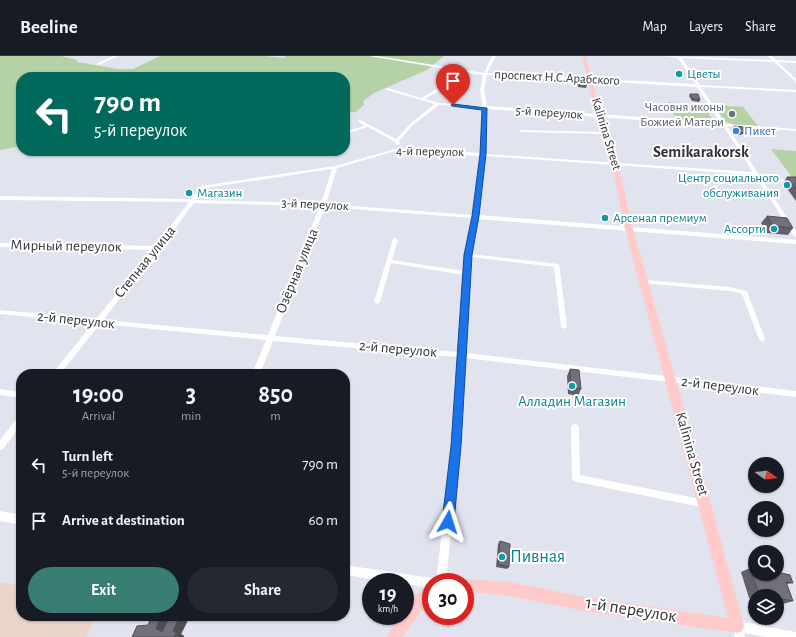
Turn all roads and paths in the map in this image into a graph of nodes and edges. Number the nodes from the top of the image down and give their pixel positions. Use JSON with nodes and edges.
{"nodes":[{"id":1,"x":116,"y":56,"type":"edge"},
{"id":2,"x":371,"y":56,"type":"edge"},
{"id":3,"x":494,"y":56,"type":"edge"},
{"id":4,"x":584,"y":56,"type":"edge"},
{"id":5,"x":664,"y":56,"type":"edge"},
{"id":6,"x":679,"y":56,"type":"edge"},
{"id":7,"x":770,"y":56,"type":"edge"},
{"id":8,"x":775,"y":61,"type":"junction"},
{"id":9,"x":796,"y":62,"type":"edge"},
{"id":10,"x":98,"y":64,"type":"dead end"},
{"id":11,"x":486,"y":74,"type":"junction"},
{"id":12,"x":590,"y":81,"type":"junction"},
{"id":13,"x":796,"y":81,"type":"edge"},
{"id":14,"x":449,"y":83,"type":"dead end"},
{"id":15,"x":700,"y":88,"type":"junction"},
{"id":16,"x":388,"y":90,"type":"dead end"},
{"id":17,"x":796,"y":91,"type":"edge"},
{"id":18,"x":796,"y":95,"type":"edge"},
{"id":19,"x":422,"y":99,"type":"junction"},
{"id":20,"x":438,"y":104,"type":"junction"},
{"id":21,"x":485,"y":108,"type":"junction"},
{"id":22,"x":600,"y":117,"type":"junction"},
{"id":23,"x":360,"y":121,"type":"dead end"},
{"id":24,"x":368,"y":126,"type":"junction"},
{"id":25,"x":725,"y":126,"type":"junction"},
{"id":26,"x":796,"y":130,"type":"edge"},
{"id":27,"x":350,"y":131,"type":"edge"},
{"id":28,"x":521,"y":131,"type":"dead end"},
{"id":29,"x":603,"y":133,"type":"junction"},
{"id":30,"x":398,"y":141,"type":"junction"},
{"id":31,"x":399,"y":148,"type":"junction"},
{"id":32,"x":483,"y":154,"type":"junction"},
{"id":33,"x":615,"y":164,"type":"junction"},
{"id":34,"x":335,"y":167,"type":"junction"},
{"id":35,"x":758,"y":177,"type":"junction"},
{"id":36,"x":796,"y":181,"type":"edge"},
{"id":37,"x":203,"y":187,"type":"joint"},
{"id":38,"x":0,"y":198,"type":"edge"},
{"id":39,"x":194,"y":201,"type":"junction"},
{"id":40,"x":323,"y":205,"type":"junction"},
{"id":41,"x":475,"y":216,"type":"junction"},
{"id":42,"x":629,"y":229,"type":"junction"},
{"id":43,"x":796,"y":235,"type":"edge"},
{"id":44,"x":395,"y":240,"type":"dead end"},
{"id":45,"x":796,"y":242,"type":"edge"},
{"id":46,"x":0,"y":245,"type":"edge"},
{"id":47,"x":157,"y":248,"type":"junction"},
{"id":48,"x":468,"y":255,"type":"junction"},
{"id":49,"x":389,"y":261,"type":"junction"},
{"id":50,"x":466,"y":273,"type":"junction"},
{"id":51,"x":645,"y":282,"type":"junction"},
{"id":52,"x":377,"y":302,"type":"dead end"},
{"id":53,"x":0,"y":312,"type":"edge"},
{"id":54,"x":97,"y":322,"type":"junction"},
{"id":55,"x":564,"y":327,"type":"dead end"},
{"id":56,"x":270,"y":338,"type":"junction"},
{"id":57,"x":762,"y":339,"type":"dead end"},
{"id":58,"x":460,"y":355,"type":"junction"},
{"id":59,"x":60,"y":369,"type":"edge"},
{"id":60,"x":258,"y":369,"type":"edge"},
{"id":61,"x":671,"y":380,"type":"junction"},
{"id":62,"x":0,"y":392,"type":"edge"},
{"id":63,"x":16,"y":394,"type":"edge"},
{"id":64,"x":796,"y":394,"type":"edge"},
{"id":65,"x":16,"y":425,"type":"edge"},
{"id":66,"x":575,"y":428,"type":"dead end"},
{"id":67,"x":0,"y":446,"type":"edge"},
{"id":68,"x":706,"y":504,"type":"junction"},
{"id":69,"x":0,"y":516,"type":"edge"},
{"id":70,"x":16,"y":519,"type":"edge"},
{"id":71,"x":350,"y":571,"type":"edge"},
{"id":72,"x":442,"y":573,"type":"edge"},
{"id":73,"x":422,"y":582,"type":"edge"},
{"id":74,"x":474,"y":586,"type":"edge"},
{"id":75,"x":422,"y":599,"type":"edge"},
{"id":76,"x":739,"y":632,"type":"edge"},
{"id":77,"x":393,"y":637,"type":"edge"},
{"id":78,"x":796,"y":637,"type":"edge"}],
"edges":[{"from":1,"to":10,"type":"street"},
{"from":2,"to":11,"type":"street","name":"проспект Н.С.Арабского"},
{"from":3,"to":11,"type":"street"},
{"from":4,"to":12,"type":"main road","name":"Kalinina Street"},
{"from":5,"to":6,"type":"street"},
{"from":6,"to":8,"type":"street"},
{"from":6,"to":15,"type":"street"},
{"from":7,"to":8,"type":"street"},
{"from":8,"to":9,"type":"street"},
{"from":8,"to":13,"type":"street"},
{"from":11,"to":12,"type":"street","name":"проспект Н.С.Арабского"},
{"from":11,"to":21,"type":"street"},
{"from":12,"to":15,"type":"street","name":"проспект Н.С.Арабского"},
{"from":12,"to":22,"type":"main road","name":"Kalinina Street"},
{"from":14,"to":19,"type":"street"},
{"from":15,"to":17,"type":"street","name":"проспект Н.С.Арабского"},
{"from":15,"to":18,"type":"street","name":"проспект Н.С.Арабского"},
{"from":15,"to":25,"type":"street"},
{"from":16,"to":19,"type":"street","name":"5-й переулок"},
{"from":19,"to":20,"type":"street","name":"5-й переулок"},
{"from":20,"to":21,"type":"street","name":"5-й переулок"},
{"from":20,"to":30,"type":"street"},
{"from":21,"to":22,"type":"street","name":"5-й переулок"},
{"from":21,"to":32,"type":"street"},
{"from":22,"to":25,"type":"street","name":"5-й переулок"},
{"from":22,"to":29,"type":"main road","name":"Kalinina Street"},
{"from":23,"to":24,"type":"street"},
{"from":24,"to":27,"type":"street"},
{"from":24,"to":30,"type":"street"},
{"from":25,"to":26,"type":"street","name":"5-й переулок"},
{"from":25,"to":35,"type":"street"},
{"from":28,"to":29,"type":"street"},
{"from":29,"to":33,"type":"main road","name":"Kalinina Street"},
{"from":30,"to":31,"type":"street"},
{"from":31,"to":32,"type":"street","name":"4-й переулок"},
{"from":31,"to":34,"type":"street","name":"4-й переулок"},
{"from":32,"to":33,"type":"street","name":"4-й переулок"},
{"from":32,"to":41,"type":"street"},
{"from":33,"to":35,"type":"street","name":"4-й переулок"},
{"from":33,"to":42,"type":"main road","name":"Kalinina Street"},
{"from":34,"to":37,"type":"street","name":"4-й переулок"},
{"from":34,"to":40,"type":"street","name":"Озёрная улица"},
{"from":35,"to":36,"type":"street","name":"4-й переулок"},
{"from":35,"to":43,"type":"street"},
{"from":37,"to":39,"type":"street","name":"Степная улица"},
{"from":38,"to":39,"type":"street","name":"3-й переулок"},
{"from":39,"to":40,"type":"street","name":"3-й переулок"},
{"from":39,"to":47,"type":"street","name":"Степная улица"},
{"from":40,"to":41,"type":"street","name":"3-й переулок"},
{"from":40,"to":56,"type":"street","name":"Озёрная улица"},
{"from":41,"to":42,"type":"street","name":"3-й переулок"},
{"from":41,"to":48,"type":"street"},
{"from":42,"to":45,"type":"street","name":"3-й переулок"},
{"from":42,"to":51,"type":"main road","name":"Kalinina Street"},
{"from":44,"to":49,"type":"street"},
{"from":46,"to":47,"type":"street","name":"Мирный переулок"},
{"from":47,"to":54,"type":"street","name":"Степная улица"},
{"from":48,"to":50,"type":"street"},
{"from":48,"to":55,"type":"street"},
{"from":49,"to":50,"type":"street"},
{"from":49,"to":52,"type":"street"},
{"from":50,"to":58,"type":"street"},
{"from":51,"to":57,"type":"street"},
{"from":51,"to":61,"type":"main road","name":"Kalinina Street"},
{"from":53,"to":54,"type":"street","name":"2-й переулок"},
{"from":54,"to":56,"type":"street","name":"2-й переулок"},
{"from":54,"to":59,"type":"street","name":"Степная улица"},
{"from":56,"to":58,"type":"street","name":"2-й переулок"},
{"from":56,"to":60,"type":"street","name":"Озёрная улица"},
{"from":58,"to":61,"type":"street","name":"2-й переулок"},
{"from":58,"to":72,"type":"street"},
{"from":61,"to":64,"type":"street","name":"2-й переулок"},
{"from":61,"to":68,"type":"main road","name":"Kalinina Street"},
{"from":62,"to":63,"type":"street"},
{"from":65,"to":67,"type":"street"},
{"from":66,"to":68,"type":"street"},
{"from":68,"to":76,"type":"main road","name":"Kalinina Street"},
{"from":69,"to":70,"type":"street"},
{"from":71,"to":73,"type":"street"},
{"from":74,"to":76,"type":"main road","name":"1-й переулок"},
{"from":75,"to":77,"type":"main road"},
{"from":76,"to":78,"type":"street","name":"1-й переулок"}]}
